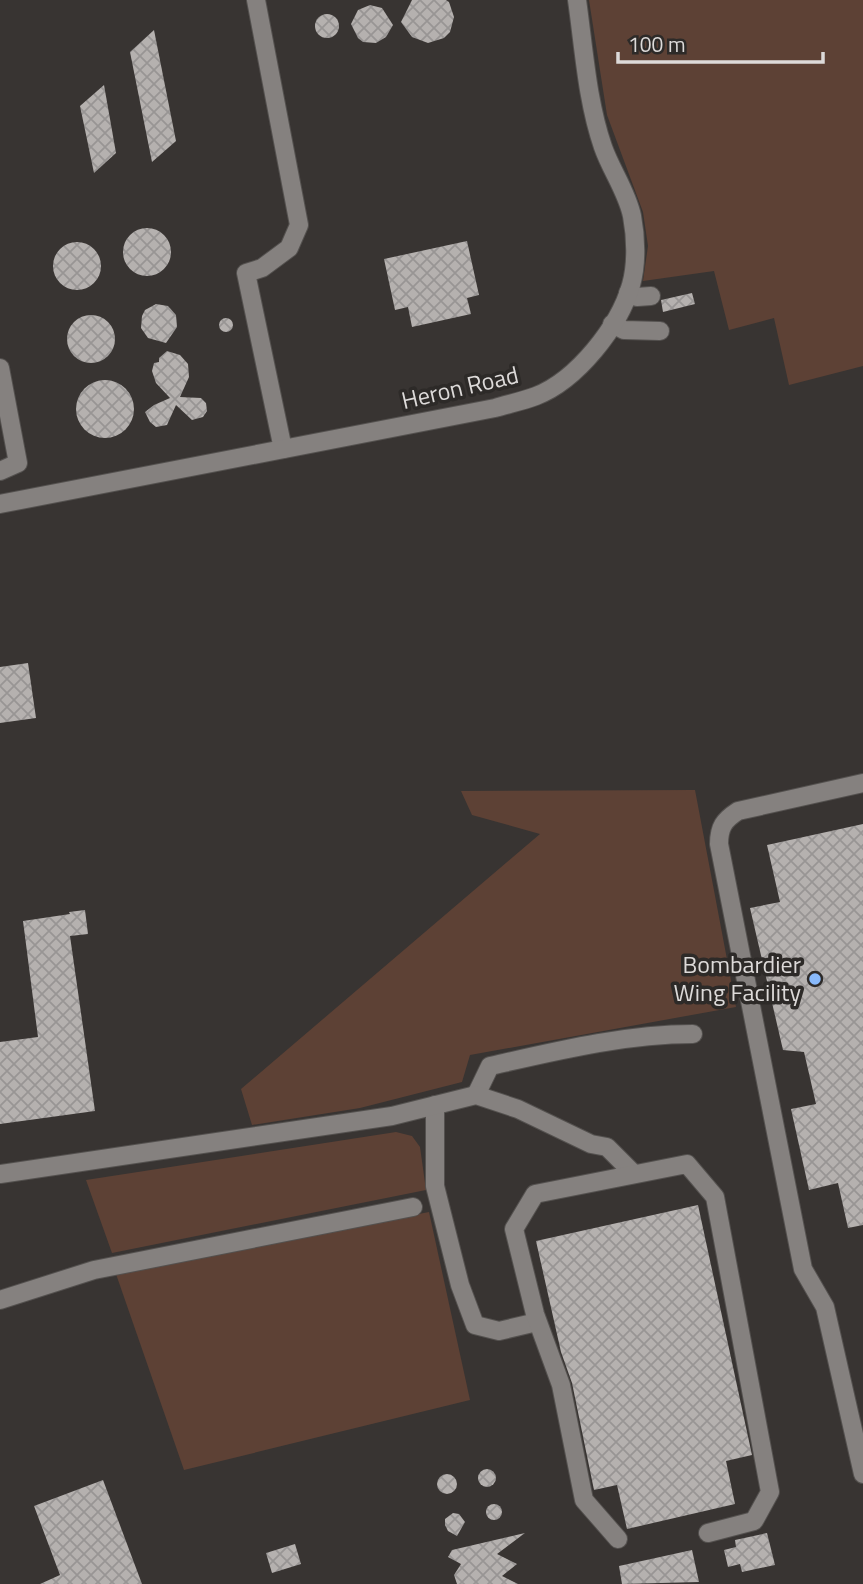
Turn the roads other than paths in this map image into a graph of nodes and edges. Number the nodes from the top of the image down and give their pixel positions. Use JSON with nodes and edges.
{"nodes":[{"id":1,"x":256,"y":0,"type":"edge"},
{"id":2,"x":577,"y":0,"type":"edge"},
{"id":3,"x":628,"y":293,"type":"junction"},
{"id":4,"x":651,"y":296,"type":"dead end"},
{"id":5,"x":612,"y":324,"type":"junction"},
{"id":6,"x":660,"y":331,"type":"dead end"},
{"id":7,"x":0,"y":368,"type":"edge"},
{"id":8,"x":283,"y":449,"type":"junction"},
{"id":9,"x":0,"y":471,"type":"edge"},
{"id":10,"x":0,"y":504,"type":"edge"},
{"id":11,"x":863,"y":783,"type":"edge"},
{"id":12,"x":693,"y":1034,"type":"dead end"},
{"id":13,"x":476,"y":1095,"type":"junction"},
{"id":14,"x":435,"y":1105,"type":"junction"},
{"id":15,"x":633,"y":1173,"type":"junction"},
{"id":16,"x":0,"y":1174,"type":"edge"},
{"id":17,"x":413,"y":1207,"type":"dead end"},
{"id":18,"x":0,"y":1300,"type":"edge"},
{"id":19,"x":537,"y":1322,"type":"junction"},
{"id":20,"x":863,"y":1474,"type":"edge"},
{"id":21,"x":708,"y":1533,"type":"dead end"},
{"id":22,"x":618,"y":1539,"type":"dead end"}],
"edges":[{"from":1,"to":8,"type":"street"},
{"from":2,"to":3,"type":"street","name":"Heron Road"},
{"from":3,"to":4,"type":"street"},
{"from":3,"to":5,"type":"street","name":"Heron Road"},
{"from":5,"to":6,"type":"street"},
{"from":5,"to":8,"type":"street","name":"Heron Road"},
{"from":7,"to":9,"type":"street"},
{"from":8,"to":10,"type":"street","name":"Heron Road"},
{"from":11,"to":20,"type":"street"},
{"from":12,"to":13,"type":"street"},
{"from":13,"to":14,"type":"street"},
{"from":13,"to":15,"type":"street"},
{"from":14,"to":16,"type":"street"},
{"from":14,"to":19,"type":"street"},
{"from":15,"to":19,"type":"street"},
{"from":15,"to":21,"type":"street"},
{"from":17,"to":18,"type":"street"},
{"from":19,"to":22,"type":"street"}]}
